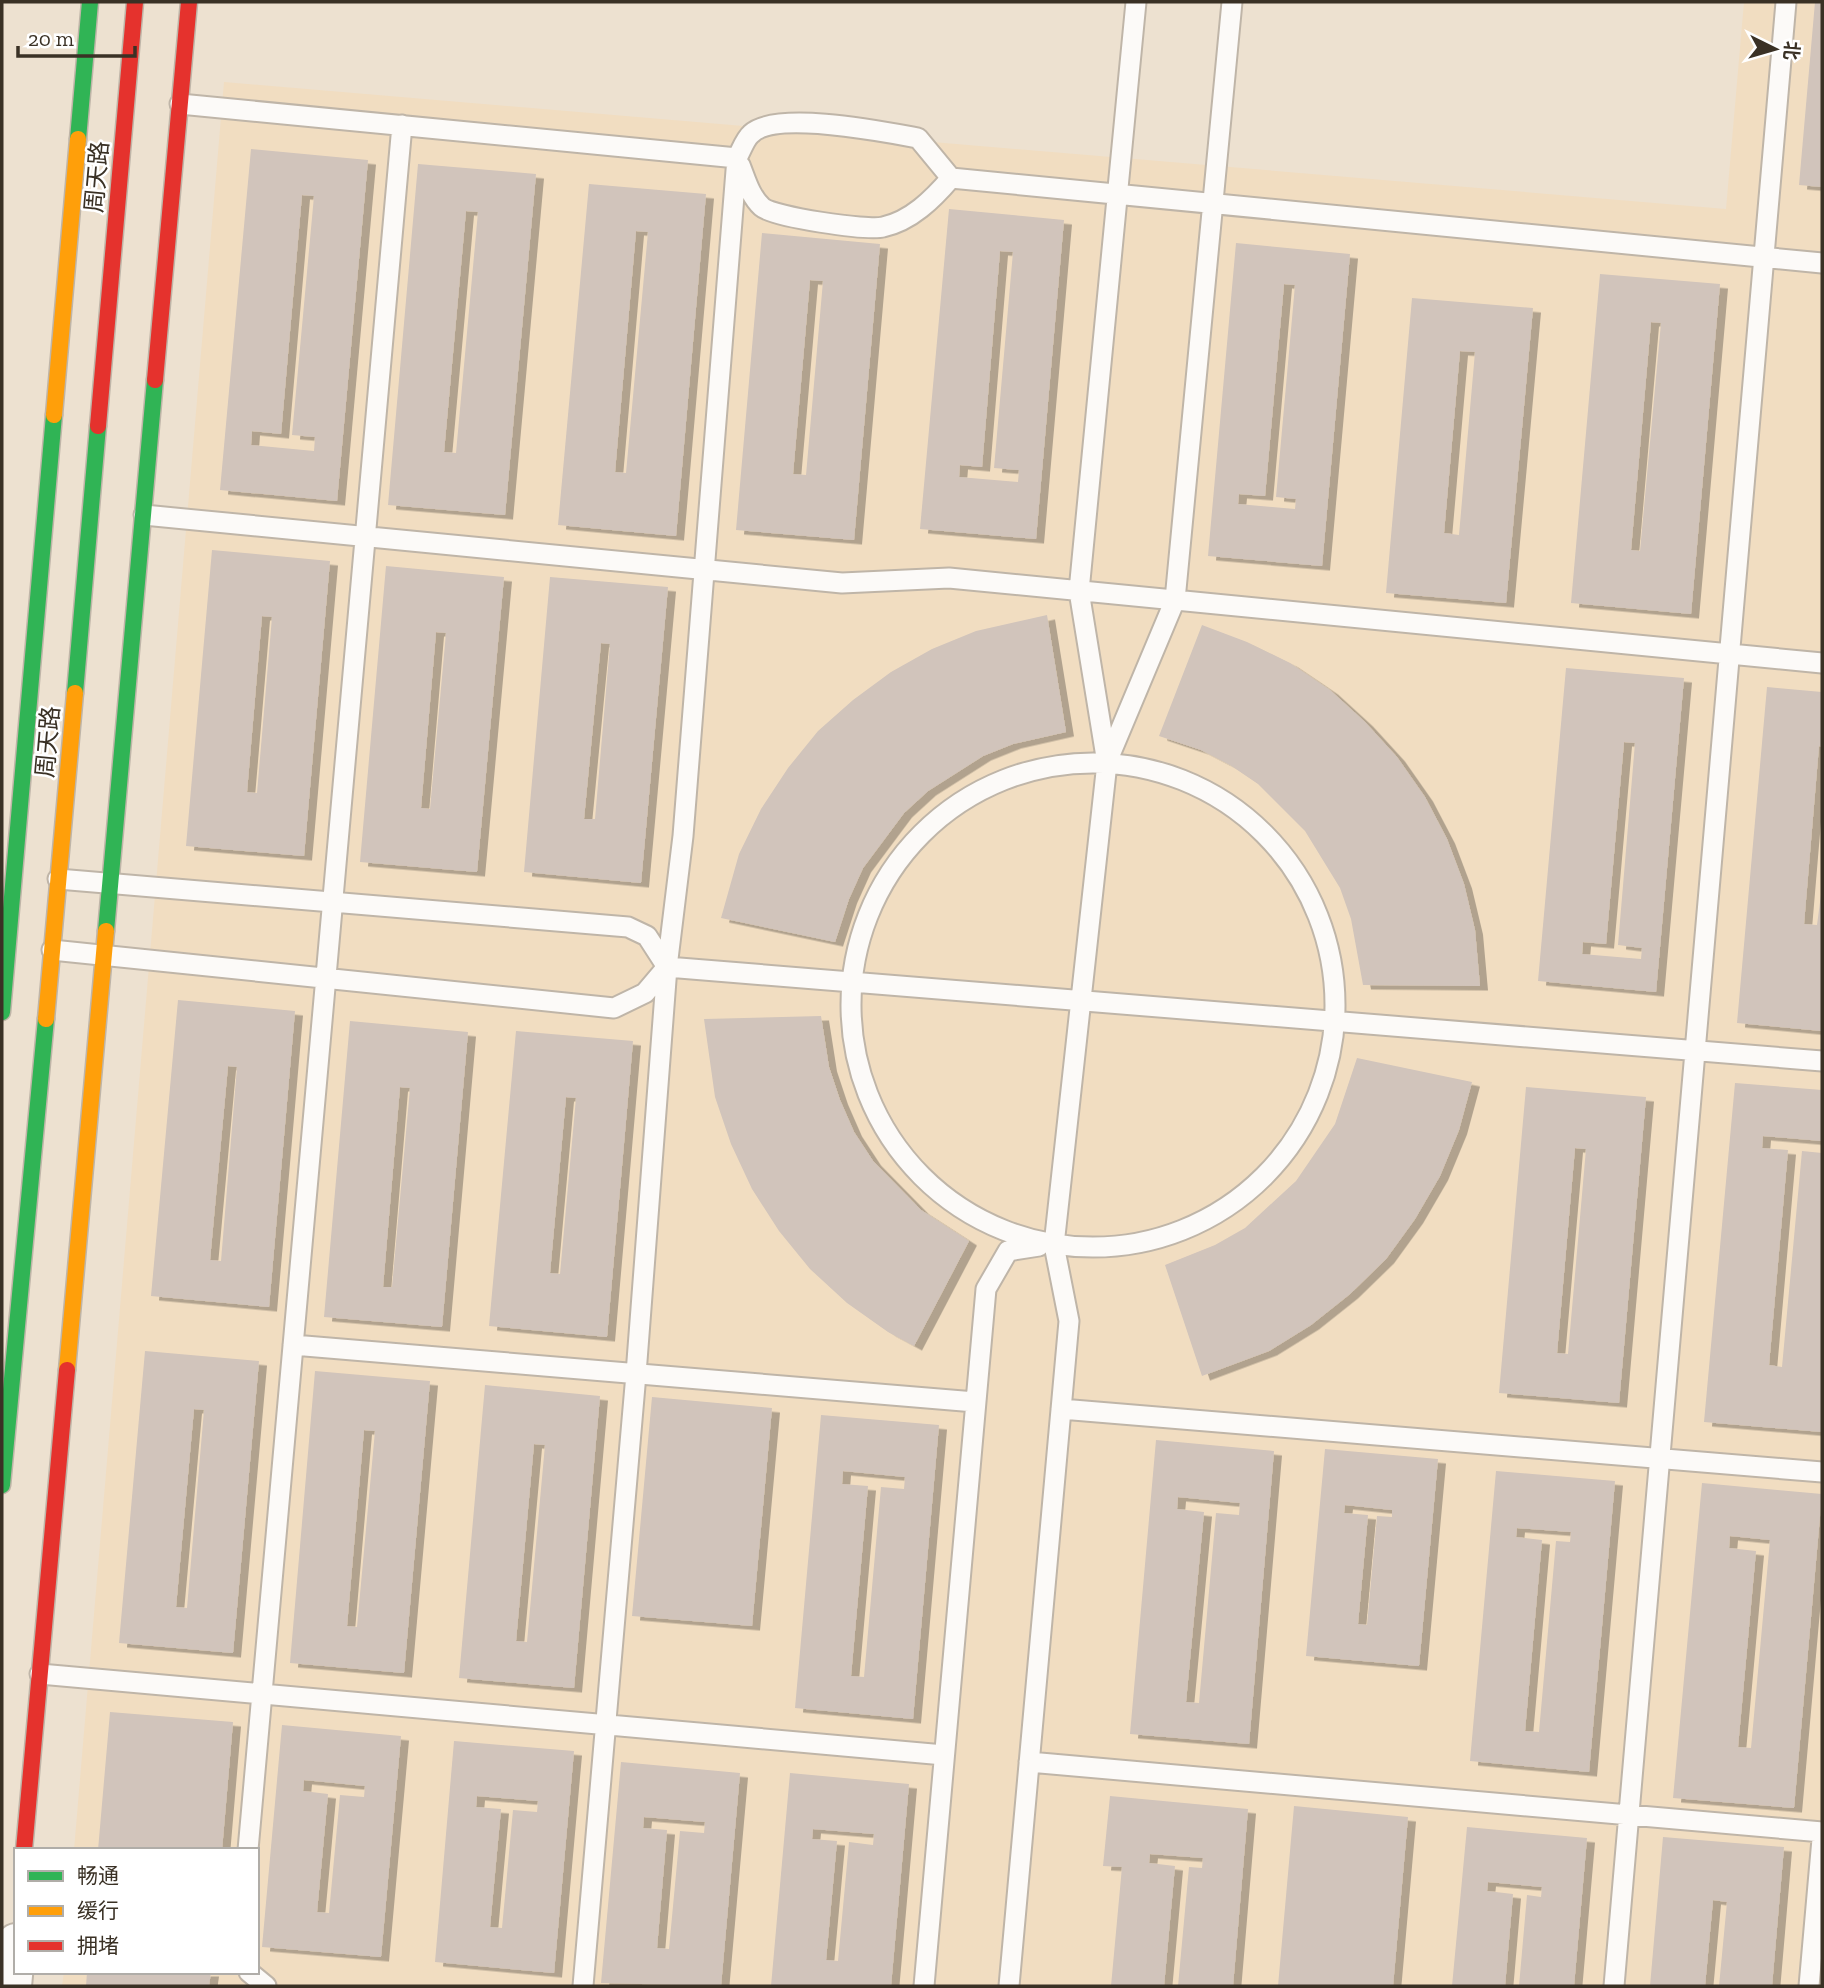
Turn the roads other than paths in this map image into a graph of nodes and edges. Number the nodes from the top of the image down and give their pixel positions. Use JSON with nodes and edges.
{"nodes":[{"id":1,"x":90,"y":2,"type":"edge"},
{"id":2,"x":135,"y":2,"type":"edge"},
{"id":3,"x":190,"y":2,"type":"edge"},
{"id":4,"x":1136,"y":2,"type":"edge"},
{"id":5,"x":1232,"y":2,"type":"edge"},
{"id":6,"x":1786,"y":2,"type":"edge"},
{"id":7,"x":180,"y":103,"type":"junction"},
{"id":8,"x":402,"y":125,"type":"junction"},
{"id":9,"x":737,"y":158,"type":"junction"},
{"id":10,"x":951,"y":178,"type":"junction"},
{"id":11,"x":1118,"y":195,"type":"junction"},
{"id":12,"x":1213,"y":204,"type":"junction"},
{"id":13,"x":1764,"y":257,"type":"junction"},
{"id":14,"x":1822,"y":263,"type":"edge"},
{"id":15,"x":144,"y":515,"type":"junction"},
{"id":16,"x":365,"y":537,"type":"junction"},
{"id":17,"x":704,"y":570,"type":"junction"},
{"id":18,"x":1079,"y":591,"type":"junction"},
{"id":19,"x":1175,"y":600,"type":"junction"},
{"id":20,"x":1729,"y":654,"type":"junction"},
{"id":21,"x":1822,"y":663,"type":"edge"},
{"id":22,"x":1107,"y":763,"type":"junction"},
{"id":23,"x":58,"y":878,"type":"junction"},
{"id":24,"x":111,"y":883,"type":"junction"},
{"id":25,"x":333,"y":902,"type":"junction"},
{"id":26,"x":52,"y":950,"type":"junction"},
{"id":27,"x":104,"y":955,"type":"junction"},
{"id":28,"x":667,"y":967,"type":"junction"},
{"id":29,"x":326,"y":978,"type":"junction"},
{"id":30,"x":852,"y":982,"type":"junction"},
{"id":31,"x":1080,"y":1000,"type":"junction"},
{"id":32,"x":2,"y":1012,"type":"edge"},
{"id":33,"x":1335,"y":1021,"type":"junction"},
{"id":34,"x":1695,"y":1050,"type":"junction"},
{"id":35,"x":1822,"y":1061,"type":"edge"},
{"id":36,"x":1054,"y":1245,"type":"junction"},
{"id":37,"x":293,"y":1345,"type":"junction"},
{"id":38,"x":636,"y":1374,"type":"junction"},
{"id":39,"x":975,"y":1402,"type":"junction"},
{"id":40,"x":1061,"y":1409,"type":"junction"},
{"id":41,"x":1659,"y":1458,"type":"junction"},
{"id":42,"x":1822,"y":1472,"type":"edge"},
{"id":43,"x":2,"y":1485,"type":"edge"},
{"id":44,"x":40,"y":1674,"type":"junction"},
{"id":45,"x":261,"y":1694,"type":"junction"},
{"id":46,"x":606,"y":1724,"type":"junction"},
{"id":47,"x":944,"y":1755,"type":"junction"},
{"id":48,"x":1029,"y":1762,"type":"junction"},
{"id":49,"x":1628,"y":1815,"type":"junction"},
{"id":50,"x":1822,"y":1832,"type":"edge"},
{"id":51,"x":1822,"y":1839,"type":"edge"},
{"id":52,"x":24,"y":1848,"type":"edge"},
{"id":53,"x":247,"y":1848,"type":"edge"},
{"id":54,"x":14,"y":1964,"type":"edge"},
{"id":55,"x":251,"y":1974,"type":"edge"},
{"id":56,"x":12,"y":1986,"type":"edge"},
{"id":57,"x":266,"y":1986,"type":"edge"},
{"id":58,"x":583,"y":1986,"type":"edge"},
{"id":59,"x":924,"y":1986,"type":"edge"},
{"id":60,"x":1009,"y":1986,"type":"edge"},
{"id":61,"x":1614,"y":1986,"type":"edge"},
{"id":62,"x":1809,"y":1986,"type":"edge"}],
"edges":[{"from":1,"to":32,"type":"street","name":"周天路"},
{"from":2,"to":23,"type":"street","name":"周天路"},
{"from":3,"to":7,"type":"street"},
{"from":4,"to":11,"type":"lane"},
{"from":5,"to":12,"type":"lane"},
{"from":6,"to":13,"type":"lane"},
{"from":7,"to":8,"type":"lane"},
{"from":7,"to":15,"type":"street"},
{"from":8,"to":9,"type":"lane"},
{"from":8,"to":16,"type":"lane"},
{"from":9,"to":10,"type":"lane"},
{"from":9,"to":10,"type":"lane"},
{"from":9,"to":17,"type":"lane"},
{"from":10,"to":11,"type":"lane"},
{"from":11,"to":12,"type":"lane"},
{"from":11,"to":18,"type":"lane"},
{"from":12,"to":13,"type":"lane"},
{"from":12,"to":19,"type":"lane"},
{"from":13,"to":14,"type":"lane"},
{"from":13,"to":20,"type":"lane"},
{"from":15,"to":16,"type":"lane"},
{"from":15,"to":24,"type":"street"},
{"from":16,"to":17,"type":"lane"},
{"from":16,"to":25,"type":"lane"},
{"from":17,"to":18,"type":"lane"},
{"from":17,"to":28,"type":"lane"},
{"from":18,"to":19,"type":"lane"},
{"from":18,"to":22,"type":"lane"},
{"from":19,"to":20,"type":"lane"},
{"from":19,"to":22,"type":"lane"},
{"from":20,"to":21,"type":"lane"},
{"from":20,"to":34,"type":"lane"},
{"from":22,"to":30,"type":"lane"},
{"from":22,"to":31,"type":"lane"},
{"from":22,"to":33,"type":"lane"},
{"from":23,"to":24,"type":"lane"},
{"from":23,"to":26,"type":"street","name":"周天路"},
{"from":24,"to":25,"type":"lane"},
{"from":24,"to":27,"type":"street"},
{"from":25,"to":28,"type":"lane"},
{"from":25,"to":29,"type":"lane"},
{"from":26,"to":27,"type":"lane"},
{"from":26,"to":43,"type":"street","name":"周天路"},
{"from":27,"to":29,"type":"lane"},
{"from":27,"to":44,"type":"street"},
{"from":28,"to":29,"type":"lane"},
{"from":28,"to":30,"type":"lane"},
{"from":28,"to":38,"type":"lane"},
{"from":29,"to":37,"type":"lane"},
{"from":30,"to":31,"type":"lane"},
{"from":30,"to":36,"type":"lane"},
{"from":31,"to":33,"type":"lane"},
{"from":31,"to":36,"type":"lane"},
{"from":33,"to":34,"type":"lane"},
{"from":33,"to":36,"type":"lane"},
{"from":34,"to":35,"type":"lane"},
{"from":34,"to":41,"type":"lane"},
{"from":36,"to":39,"type":"lane"},
{"from":36,"to":40,"type":"lane"},
{"from":37,"to":38,"type":"lane"},
{"from":37,"to":45,"type":"lane"},
{"from":38,"to":39,"type":"lane"},
{"from":38,"to":46,"type":"lane"},
{"from":39,"to":47,"type":"lane"},
{"from":40,"to":41,"type":"lane"},
{"from":40,"to":48,"type":"lane"},
{"from":41,"to":42,"type":"lane"},
{"from":41,"to":49,"type":"lane"},
{"from":44,"to":45,"type":"lane"},
{"from":44,"to":52,"type":"street"},
{"from":45,"to":46,"type":"lane"},
{"from":45,"to":53,"type":"lane"},
{"from":46,"to":47,"type":"lane"},
{"from":46,"to":58,"type":"lane"},
{"from":47,"to":59,"type":"lane"},
{"from":48,"to":49,"type":"lane"},
{"from":48,"to":60,"type":"lane"},
{"from":49,"to":50,"type":"lane"},
{"from":49,"to":61,"type":"lane"},
{"from":51,"to":62,"type":"lane"},
{"from":54,"to":56,"type":"street"},
{"from":55,"to":57,"type":"lane"}]}
